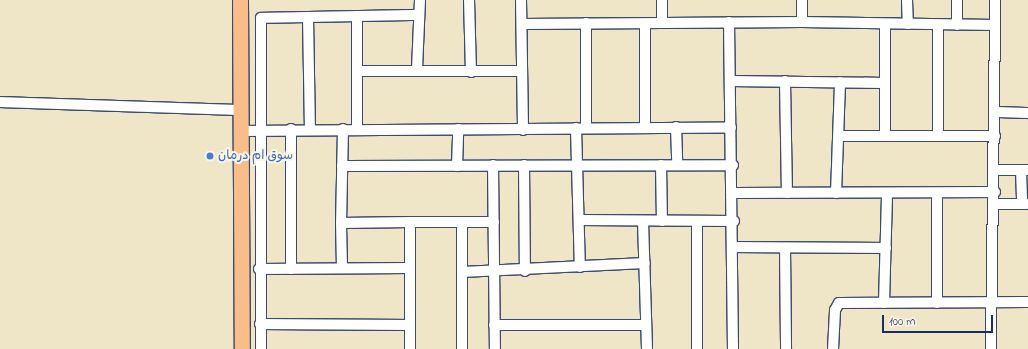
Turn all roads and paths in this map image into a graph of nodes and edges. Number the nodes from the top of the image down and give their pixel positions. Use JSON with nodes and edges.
{"nodes":[{"id":1,"x":240,"y":0,"type":"edge"},
{"id":2,"x":420,"y":0,"type":"edge"},
{"id":3,"x":469,"y":0,"type":"edge"},
{"id":4,"x":522,"y":0,"type":"edge"},
{"id":5,"x":662,"y":0,"type":"edge"},
{"id":6,"x":802,"y":0,"type":"edge"},
{"id":7,"x":907,"y":0,"type":"edge"},
{"id":8,"x":957,"y":0,"type":"edge"},
{"id":9,"x":995,"y":0,"type":"edge"},
{"id":10,"x":419,"y":15,"type":"junction"},
{"id":11,"x":357,"y":16,"type":"junction"},
{"id":12,"x":308,"y":17,"type":"junction"},
{"id":13,"x":729,"y":22,"type":"junction"},
{"id":14,"x":802,"y":22,"type":"junction"},
{"id":15,"x":586,"y":23,"type":"junction"},
{"id":16,"x":662,"y":23,"type":"junction"},
{"id":17,"x":522,"y":24,"type":"junction"},
{"id":18,"x":645,"y":24,"type":"junction"},
{"id":19,"x":885,"y":24,"type":"junction"},
{"id":20,"x":908,"y":24,"type":"junction"},
{"id":21,"x":938,"y":25,"type":"junction"},
{"id":22,"x":957,"y":25,"type":"junction"},
{"id":23,"x":995,"y":25,"type":"junction"},
{"id":24,"x":260,"y":28,"type":"junction"},
{"id":25,"x":240,"y":29,"type":"junction"},
{"id":26,"x":417,"y":70,"type":"junction"},
{"id":27,"x":358,"y":71,"type":"junction"},
{"id":28,"x":522,"y":71,"type":"junction"},
{"id":29,"x":471,"y":72,"type":"junction"},
{"id":30,"x":730,"y":81,"type":"junction"},
{"id":31,"x":785,"y":81,"type":"junction"},
{"id":32,"x":840,"y":82,"type":"junction"},
{"id":33,"x":884,"y":83,"type":"junction"},
{"id":34,"x":0,"y":102,"type":"edge"},
{"id":35,"x":241,"y":110,"type":"junction"},
{"id":36,"x":996,"y":112,"type":"junction"},
{"id":37,"x":1028,"y":113,"type":"edge"},
{"id":38,"x":646,"y":127,"type":"junction"},
{"id":39,"x":676,"y":127,"type":"junction"},
{"id":40,"x":576,"y":128,"type":"junction"},
{"id":41,"x":586,"y":128,"type":"junction"},
{"id":42,"x":731,"y":128,"type":"junction"},
{"id":43,"x":291,"y":129,"type":"junction"},
{"id":44,"x":310,"y":129,"type":"junction"},
{"id":45,"x":343,"y":129,"type":"junction"},
{"id":46,"x":357,"y":129,"type":"junction"},
{"id":47,"x":458,"y":129,"type":"junction"},
{"id":48,"x":260,"y":130,"type":"junction"},
{"id":49,"x":523,"y":130,"type":"junction"},
{"id":50,"x":242,"y":131,"type":"junction"},
{"id":51,"x":839,"y":136,"type":"junction"},
{"id":52,"x":885,"y":136,"type":"junction"},
{"id":53,"x":938,"y":136,"type":"junction"},
{"id":54,"x":995,"y":136,"type":"junction"},
{"id":55,"x":576,"y":164,"type":"junction"},
{"id":56,"x":524,"y":165,"type":"junction"},
{"id":57,"x":661,"y":165,"type":"junction"},
{"id":58,"x":677,"y":165,"type":"junction"},
{"id":59,"x":342,"y":166,"type":"junction"},
{"id":60,"x":457,"y":166,"type":"junction"},
{"id":61,"x":493,"y":166,"type":"junction"},
{"id":62,"x":733,"y":166,"type":"junction"},
{"id":63,"x":996,"y":170,"type":"junction"},
{"id":64,"x":1025,"y":170,"type":"edge"},
{"id":65,"x":995,"y":192,"type":"junction"},
{"id":66,"x":734,"y":193,"type":"junction"},
{"id":67,"x":787,"y":193,"type":"junction"},
{"id":68,"x":836,"y":193,"type":"junction"},
{"id":69,"x":887,"y":193,"type":"junction"},
{"id":70,"x":937,"y":193,"type":"junction"},
{"id":71,"x":995,"y":204,"type":"junction"},
{"id":72,"x":1025,"y":204,"type":"edge"},
{"id":73,"x":579,"y":220,"type":"junction"},
{"id":74,"x":662,"y":221,"type":"junction"},
{"id":75,"x":734,"y":221,"type":"junction"},
{"id":76,"x":410,"y":222,"type":"junction"},
{"id":77,"x":462,"y":222,"type":"junction"},
{"id":78,"x":494,"y":222,"type":"junction"},
{"id":79,"x":643,"y":222,"type":"junction"},
{"id":80,"x":697,"y":222,"type":"junction"},
{"id":81,"x":342,"y":223,"type":"junction"},
{"id":82,"x":734,"y":247,"type":"junction"},
{"id":83,"x":785,"y":248,"type":"junction"},
{"id":84,"x":886,"y":248,"type":"junction"},
{"id":85,"x":645,"y":264,"type":"junction"},
{"id":86,"x":580,"y":267,"type":"junction"},
{"id":87,"x":342,"y":268,"type":"junction"},
{"id":88,"x":410,"y":268,"type":"junction"},
{"id":89,"x":259,"y":269,"type":"junction"},
{"id":90,"x":291,"y":269,"type":"junction"},
{"id":91,"x":494,"y":271,"type":"junction"},
{"id":92,"x":525,"y":271,"type":"junction"},
{"id":93,"x":462,"y":272,"type":"junction"},
{"id":94,"x":1028,"y":302,"type":"edge"},
{"id":95,"x":884,"y":303,"type":"junction"},
{"id":96,"x":937,"y":303,"type":"junction"},
{"id":97,"x":991,"y":303,"type":"junction"},
{"id":98,"x":260,"y":324,"type":"junction"},
{"id":99,"x":410,"y":325,"type":"junction"},
{"id":100,"x":494,"y":325,"type":"junction"},
{"id":101,"x":646,"y":325,"type":"junction"},
{"id":102,"x":242,"y":349,"type":"edge"},
{"id":103,"x":261,"y":349,"type":"edge"},
{"id":104,"x":410,"y":349,"type":"edge"},
{"id":105,"x":462,"y":349,"type":"edge"},
{"id":106,"x":495,"y":349,"type":"edge"},
{"id":107,"x":647,"y":349,"type":"edge"},
{"id":108,"x":697,"y":349,"type":"edge"},
{"id":109,"x":733,"y":349,"type":"edge"},
{"id":110,"x":786,"y":349,"type":"edge"},
{"id":111,"x":833,"y":349,"type":"edge"},
{"id":112,"x":991,"y":349,"type":"edge"}],
"edges":[{"from":1,"to":25,"type":"highway"},
{"from":2,"to":10,"type":"street"},
{"from":3,"to":29,"type":"street"},
{"from":4,"to":17,"type":"street"},
{"from":5,"to":16,"type":"street"},
{"from":6,"to":14,"type":"street"},
{"from":7,"to":20,"type":"street"},
{"from":8,"to":22,"type":"street"},
{"from":9,"to":23,"type":"street"},
{"from":10,"to":11,"type":"street"},
{"from":10,"to":26,"type":"street"},
{"from":11,"to":12,"type":"street"},
{"from":11,"to":27,"type":"street"},
{"from":12,"to":24,"type":"street"},
{"from":12,"to":44,"type":"street"},
{"from":13,"to":14,"type":"street"},
{"from":13,"to":16,"type":"street"},
{"from":13,"to":30,"type":"street"},
{"from":14,"to":19,"type":"street"},
{"from":15,"to":17,"type":"street"},
{"from":15,"to":18,"type":"street"},
{"from":15,"to":41,"type":"street"},
{"from":16,"to":18,"type":"street"},
{"from":17,"to":28,"type":"street"},
{"from":18,"to":38,"type":"street"},
{"from":19,"to":20,"type":"street"},
{"from":19,"to":33,"type":"street"},
{"from":20,"to":21,"type":"street"},
{"from":21,"to":22,"type":"street"},
{"from":21,"to":53,"type":"street"},
{"from":22,"to":23,"type":"street"},
{"from":23,"to":36,"type":"street"},
{"from":24,"to":25,"type":"street"},
{"from":24,"to":48,"type":"street"},
{"from":25,"to":35,"type":"highway"},
{"from":26,"to":27,"type":"street"},
{"from":26,"to":29,"type":"street"},
{"from":27,"to":46,"type":"street"},
{"from":28,"to":29,"type":"street"},
{"from":28,"to":49,"type":"street"},
{"from":30,"to":31,"type":"street"},
{"from":30,"to":42,"type":"street"},
{"from":31,"to":32,"type":"street"},
{"from":31,"to":67,"type":"street"},
{"from":32,"to":33,"type":"street"},
{"from":32,"to":51,"type":"street"},
{"from":33,"to":52,"type":"street"},
{"from":34,"to":35,"type":"street"},
{"from":35,"to":50,"type":"highway"},
{"from":36,"to":37,"type":"street"},
{"from":36,"to":54,"type":"street"},
{"from":38,"to":39,"type":"street"},
{"from":38,"to":41,"type":"street"},
{"from":39,"to":42,"type":"street"},
{"from":39,"to":58,"type":"street"},
{"from":40,"to":41,"type":"street"},
{"from":40,"to":49,"type":"street"},
{"from":40,"to":55,"type":"street"},
{"from":42,"to":62,"type":"street"},
{"from":43,"to":44,"type":"street"},
{"from":43,"to":48,"type":"street"},
{"from":43,"to":90,"type":"street"},
{"from":44,"to":45,"type":"street"},
{"from":45,"to":46,"type":"street"},
{"from":45,"to":59,"type":"street"},
{"from":46,"to":47,"type":"street"},
{"from":47,"to":49,"type":"street"},
{"from":47,"to":60,"type":"street"},
{"from":48,"to":50,"type":"street"},
{"from":48,"to":89,"type":"street"},
{"from":50,"to":102,"type":"highway"},
{"from":51,"to":52,"type":"street"},
{"from":51,"to":68,"type":"street"},
{"from":52,"to":53,"type":"street"},
{"from":53,"to":54,"type":"street"},
{"from":54,"to":63,"type":"street"},
{"from":55,"to":56,"type":"street"},
{"from":55,"to":57,"type":"street"},
{"from":55,"to":73,"type":"street"},
{"from":56,"to":61,"type":"street"},
{"from":56,"to":92,"type":"street"},
{"from":57,"to":58,"type":"street"},
{"from":57,"to":74,"type":"street"},
{"from":58,"to":62,"type":"street"},
{"from":59,"to":60,"type":"street"},
{"from":59,"to":81,"type":"street"},
{"from":60,"to":61,"type":"street"},
{"from":61,"to":78,"type":"street"},
{"from":62,"to":66,"type":"street"},
{"from":63,"to":64,"type":"street"},
{"from":63,"to":65,"type":"street"},
{"from":64,"to":72,"type":"street"},
{"from":65,"to":70,"type":"street"},
{"from":65,"to":71,"type":"street"},
{"from":66,"to":67,"type":"street"},
{"from":66,"to":75,"type":"street"},
{"from":67,"to":68,"type":"street"},
{"from":68,"to":69,"type":"street"},
{"from":69,"to":70,"type":"street"},
{"from":69,"to":84,"type":"street"},
{"from":70,"to":96,"type":"street"},
{"from":71,"to":72,"type":"street"},
{"from":71,"to":97,"type":"street"},
{"from":73,"to":79,"type":"street"},
{"from":73,"to":86,"type":"street"},
{"from":74,"to":79,"type":"street"},
{"from":74,"to":80,"type":"street"},
{"from":75,"to":80,"type":"street"},
{"from":75,"to":82,"type":"street"},
{"from":76,"to":77,"type":"street"},
{"from":76,"to":81,"type":"street"},
{"from":76,"to":88,"type":"street"},
{"from":77,"to":78,"type":"street"},
{"from":77,"to":93,"type":"street"},
{"from":78,"to":91,"type":"street"},
{"from":79,"to":85,"type":"street"},
{"from":80,"to":108,"type":"street"},
{"from":81,"to":87,"type":"street"},
{"from":82,"to":83,"type":"street"},
{"from":82,"to":109,"type":"street"},
{"from":83,"to":84,"type":"street"},
{"from":83,"to":110,"type":"street"},
{"from":84,"to":95,"type":"street"},
{"from":85,"to":86,"type":"street"},
{"from":85,"to":101,"type":"street"},
{"from":86,"to":92,"type":"street"},
{"from":87,"to":88,"type":"street"},
{"from":87,"to":90,"type":"street"},
{"from":88,"to":99,"type":"street"},
{"from":89,"to":90,"type":"street"},
{"from":89,"to":98,"type":"street"},
{"from":91,"to":92,"type":"street"},
{"from":91,"to":93,"type":"street"},
{"from":91,"to":100,"type":"street"},
{"from":93,"to":105,"type":"street"},
{"from":94,"to":97,"type":"street"},
{"from":95,"to":96,"type":"street"},
{"from":95,"to":111,"type":"street"},
{"from":96,"to":97,"type":"street"},
{"from":97,"to":112,"type":"street"},
{"from":98,"to":99,"type":"street"},
{"from":98,"to":103,"type":"street"},
{"from":99,"to":104,"type":"street"},
{"from":100,"to":101,"type":"street"},
{"from":100,"to":106,"type":"street"},
{"from":101,"to":107,"type":"street"}]}
